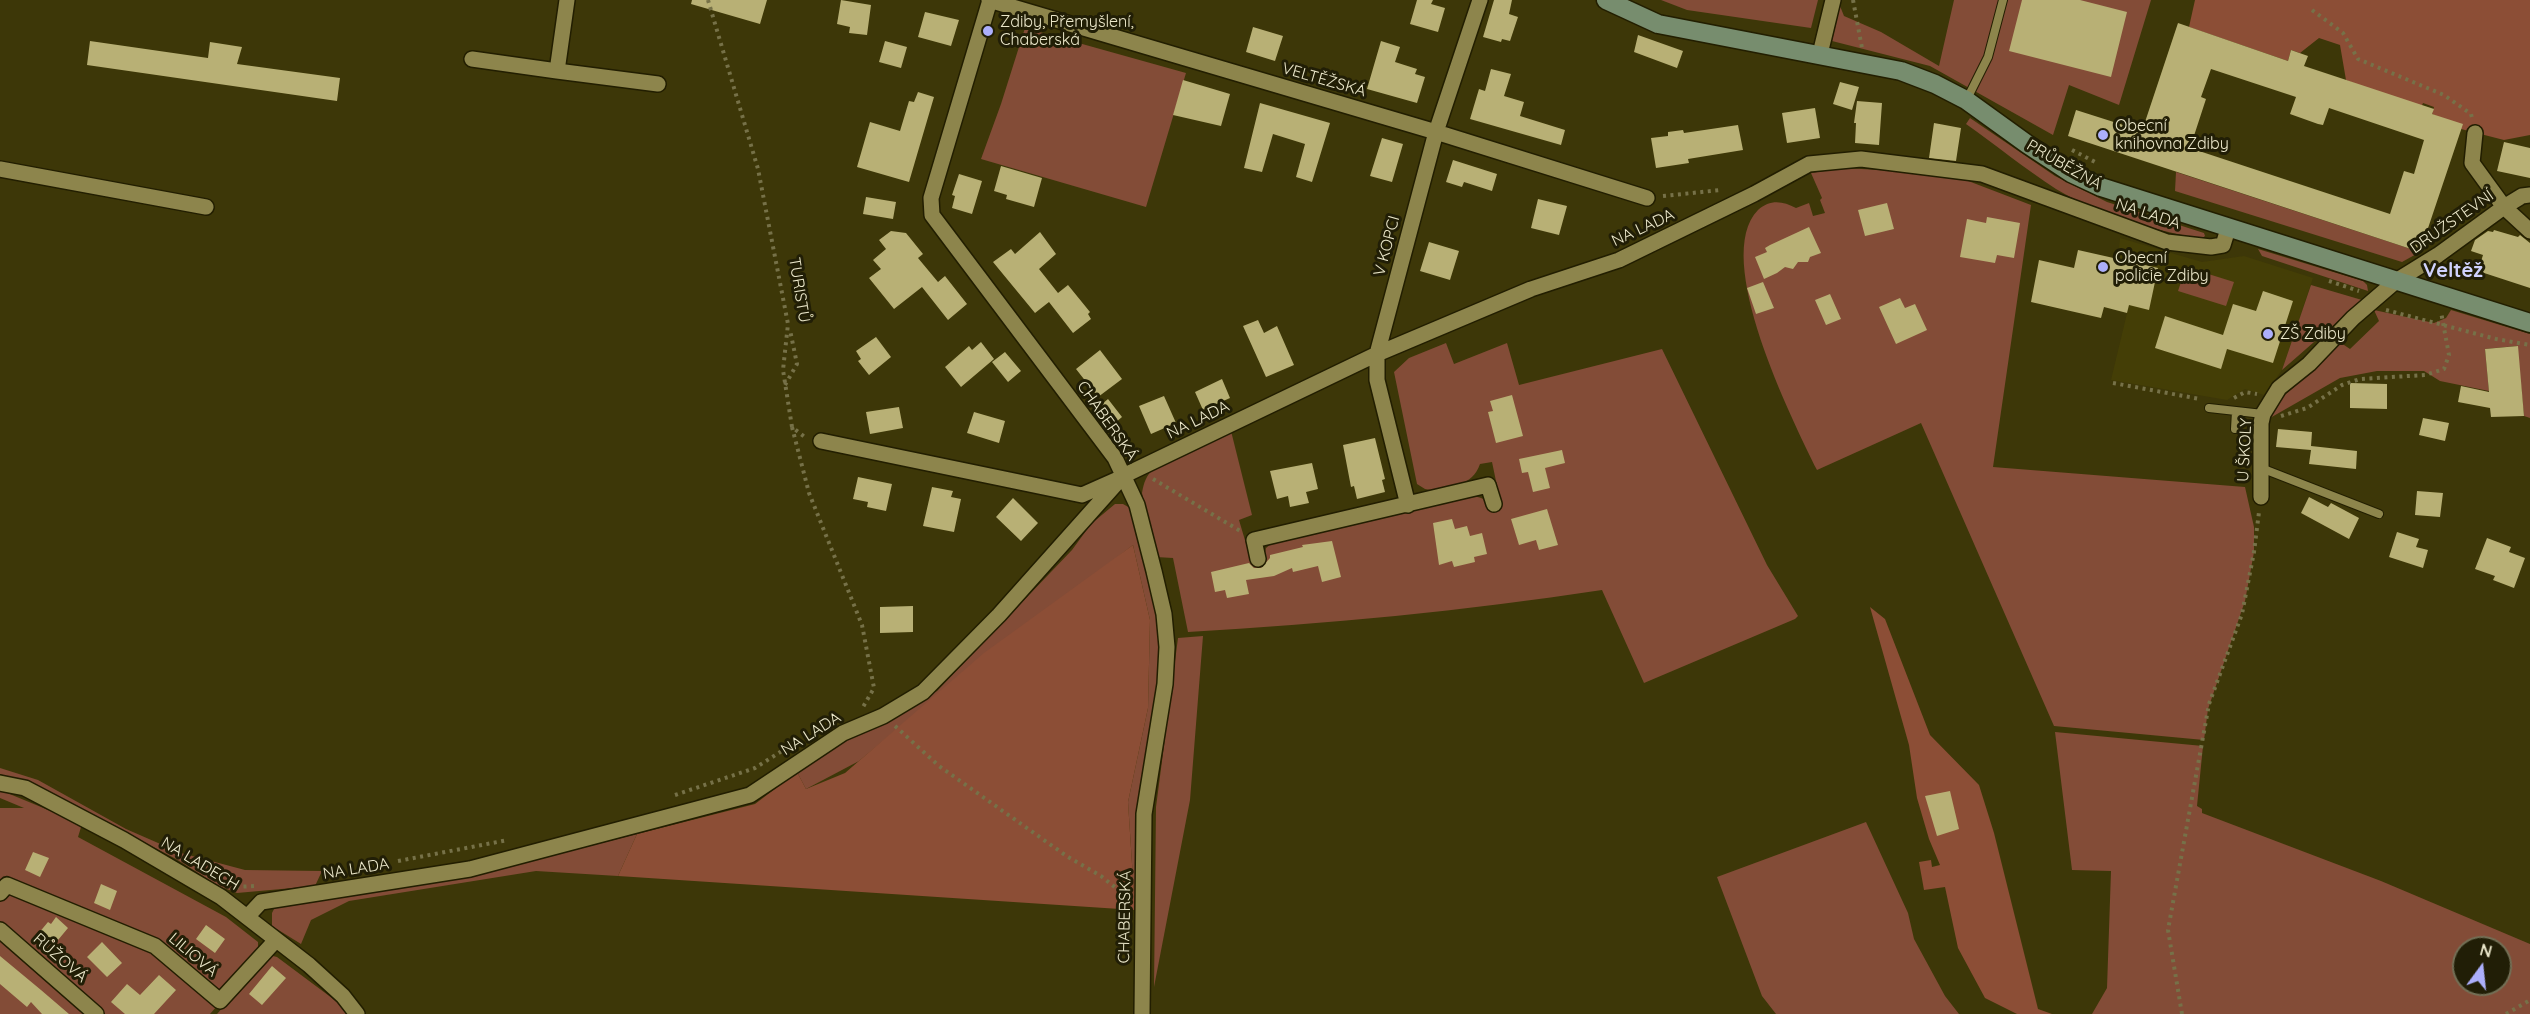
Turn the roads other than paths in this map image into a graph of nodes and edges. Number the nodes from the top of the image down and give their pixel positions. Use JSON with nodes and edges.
{"nodes":[{"id":1,"x":567,"y":0,"type":"edge"},
{"id":2,"x":990,"y":0,"type":"edge"},
{"id":3,"x":1480,"y":0,"type":"edge"},
{"id":4,"x":1606,"y":0,"type":"edge"},
{"id":5,"x":1833,"y":0,"type":"edge"},
{"id":6,"x":2003,"y":0,"type":"edge"},
{"id":7,"x":1820,"y":54,"type":"junction"},
{"id":8,"x":472,"y":59,"type":"dead end"},
{"id":9,"x":557,"y":71,"type":"junction"},
{"id":10,"x":658,"y":84,"type":"dead end"},
{"id":11,"x":1966,"y":100,"type":"junction"},
{"id":12,"x":1436,"y":132,"type":"junction"},
{"id":13,"x":2475,"y":133,"type":"road end"},
{"id":14,"x":0,"y":169,"type":"edge"},
{"id":15,"x":2530,"y":195,"type":"edge"},
{"id":16,"x":1647,"y":198,"type":"road end"},
{"id":17,"x":206,"y":207,"type":"dead end"},
{"id":18,"x":2504,"y":207,"type":"junction"},
{"id":19,"x":2228,"y":229,"type":"junction"},
{"id":20,"x":2530,"y":231,"type":"edge"},
{"id":21,"x":2396,"y":281,"type":"junction"},
{"id":22,"x":2530,"y":323,"type":"edge"},
{"id":23,"x":1377,"y":354,"type":"junction"},
{"id":24,"x":2209,"y":408,"type":"dead end"},
{"id":25,"x":2236,"y":411,"type":"junction"},
{"id":26,"x":2262,"y":418,"type":"junction"},
{"id":27,"x":2235,"y":429,"type":"dead end"},
{"id":28,"x":821,"y":441,"type":"road end"},
{"id":29,"x":2261,"y":468,"type":"junction"},
{"id":30,"x":1484,"y":469,"type":"dead end"},
{"id":31,"x":1130,"y":473,"type":"junction"},
{"id":32,"x":1488,"y":484,"type":"junction"},
{"id":33,"x":2261,"y":497,"type":"road end"},
{"id":34,"x":1494,"y":504,"type":"dead end"},
{"id":35,"x":1408,"y":505,"type":"junction"},
{"id":36,"x":2379,"y":514,"type":"dead end"},
{"id":37,"x":1258,"y":559,"type":"dead end"},
{"id":38,"x":0,"y":783,"type":"edge"},
{"id":39,"x":0,"y":893,"type":"edge"},
{"id":40,"x":248,"y":916,"type":"junction"},
{"id":41,"x":0,"y":930,"type":"edge"},
{"id":42,"x":276,"y":940,"type":"junction"},
{"id":43,"x":96,"y":1014,"type":"edge"},
{"id":44,"x":357,"y":1014,"type":"edge"},
{"id":45,"x":1142,"y":1014,"type":"edge"}],
"edges":[{"from":1,"to":9,"type":"street"},
{"from":2,"to":12,"type":"street","name":"VELTĚŽSKÁ"},
{"from":2,"to":31,"type":"street","name":"CHABERSKÁ"},
{"from":3,"to":12,"type":"street","name":"V KOPCI"},
{"from":4,"to":7,"type":"street","name":"PRŮBĚŽNÁ"},
{"from":5,"to":7,"type":"street"},
{"from":6,"to":11,"type":"lane"},
{"from":7,"to":11,"type":"street","name":"PRŮBĚŽNÁ"},
{"from":8,"to":9,"type":"street"},
{"from":9,"to":10,"type":"street"},
{"from":11,"to":19,"type":"street","name":"PRŮBĚŽNÁ"},
{"from":12,"to":16,"type":"street","name":"VELTĚŽSKÁ"},
{"from":12,"to":23,"type":"street","name":"V KOPCI"},
{"from":13,"to":18,"type":"street"},
{"from":14,"to":17,"type":"street"},
{"from":15,"to":18,"type":"street","name":"DRUŽSTEVNÍ"},
{"from":18,"to":20,"type":"street"},
{"from":18,"to":21,"type":"street","name":"DRUŽSTEVNÍ"},
{"from":19,"to":21,"type":"street","name":"PRŮBĚŽNÁ"},
{"from":19,"to":23,"type":"street","name":"NA LADA"},
{"from":21,"to":22,"type":"street","name":"PRŮBĚŽNÁ"},
{"from":21,"to":26,"type":"street","name":"U ŠKOLY"},
{"from":23,"to":31,"type":"street","name":"NA LADA"},
{"from":23,"to":35,"type":"street","name":"V KOPCI"},
{"from":24,"to":25,"type":"lane"},
{"from":25,"to":26,"type":"lane"},
{"from":25,"to":27,"type":"lane"},
{"from":26,"to":29,"type":"street","name":"U ŠKOLY"},
{"from":28,"to":31,"type":"street"},
{"from":29,"to":33,"type":"street","name":"U ŠKOLY"},
{"from":29,"to":36,"type":"lane"},
{"from":30,"to":32,"type":"street"},
{"from":31,"to":40,"type":"street","name":"NA LADA"},
{"from":31,"to":45,"type":"street","name":"CHABERSKÁ"},
{"from":32,"to":34,"type":"street"},
{"from":32,"to":35,"type":"street"},
{"from":35,"to":37,"type":"street"},
{"from":38,"to":40,"type":"street","name":"NA LADECH"},
{"from":39,"to":42,"type":"street","name":"LILIOVÁ"},
{"from":40,"to":42,"type":"street","name":"NA LADECH"},
{"from":41,"to":43,"type":"street","name":"RŮŽOVÁ"},
{"from":42,"to":44,"type":"street","name":"NA LADECH"}]}
